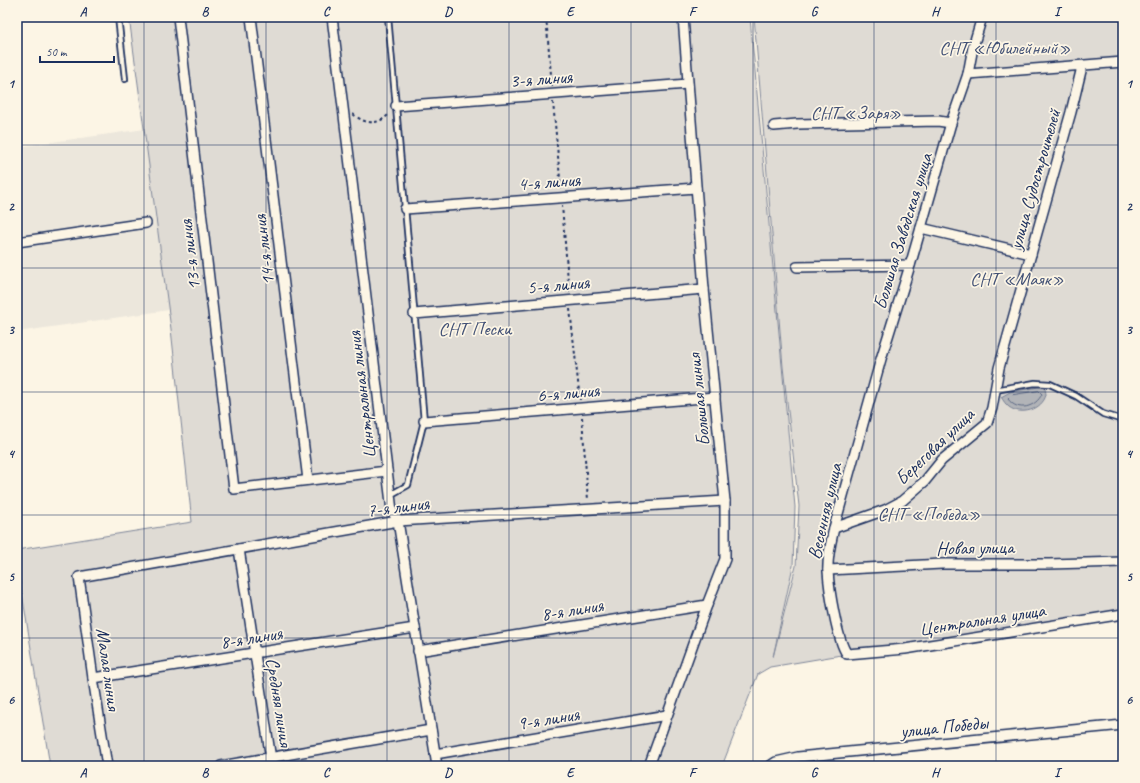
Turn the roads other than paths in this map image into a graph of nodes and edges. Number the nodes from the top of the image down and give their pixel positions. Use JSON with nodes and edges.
{"nodes":[{"id":1,"x":118,"y":17,"type":"edge"},
{"id":2,"x":178,"y":17,"type":"edge"},
{"id":3,"x":251,"y":17,"type":"edge"},
{"id":4,"x":332,"y":17,"type":"edge"},
{"id":5,"x":388,"y":17,"type":"edge"},
{"id":6,"x":683,"y":17,"type":"edge"},
{"id":7,"x":982,"y":17,"type":"edge"},
{"id":8,"x":1123,"y":62,"type":"edge"},
{"id":9,"x":1080,"y":68,"type":"junction"},
{"id":10,"x":968,"y":74,"type":"junction"},
{"id":11,"x":125,"y":79,"type":"dead end"},
{"id":12,"x":688,"y":84,"type":"junction"},
{"id":13,"x":396,"y":106,"type":"junction"},
{"id":14,"x":951,"y":123,"type":"junction"},
{"id":15,"x":774,"y":126,"type":"dead end"},
{"id":16,"x":696,"y":188,"type":"junction"},
{"id":17,"x":405,"y":209,"type":"junction"},
{"id":18,"x":146,"y":223,"type":"dead end"},
{"id":19,"x":921,"y":228,"type":"junction"},
{"id":20,"x":17,"y":242,"type":"edge"},
{"id":21,"x":1031,"y":254,"type":"junction"},
{"id":22,"x":910,"y":266,"type":"junction"},
{"id":23,"x":797,"y":267,"type":"dead end"},
{"id":24,"x":704,"y":289,"type":"junction"},
{"id":25,"x":414,"y":314,"type":"junction"},
{"id":26,"x":995,"y":390,"type":"junction"},
{"id":27,"x":715,"y":397,"type":"junction"},
{"id":28,"x":870,"y":399,"type":"joint"},
{"id":29,"x":1123,"y":420,"type":"edge"},
{"id":30,"x":424,"y":421,"type":"junction"},
{"id":31,"x":387,"y":471,"type":"junction"},
{"id":32,"x":308,"y":480,"type":"junction"},
{"id":33,"x":390,"y":494,"type":"junction"},
{"id":34,"x":725,"y":501,"type":"junction"},
{"id":35,"x":398,"y":521,"type":"junction"},
{"id":36,"x":834,"y":528,"type":"junction"},
{"id":37,"x":238,"y":549,"type":"junction"},
{"id":38,"x":1123,"y":562,"type":"edge"},
{"id":39,"x":828,"y":570,"type":"junction"},
{"id":40,"x":79,"y":577,"type":"joint"},
{"id":41,"x":707,"y":606,"type":"junction"},
{"id":42,"x":1123,"y":614,"type":"edge"},
{"id":43,"x":415,"y":628,"type":"junction"},
{"id":44,"x":418,"y":651,"type":"junction"},
{"id":45,"x":255,"y":653,"type":"junction"},
{"id":46,"x":847,"y":654,"type":"joint"},
{"id":47,"x":93,"y":678,"type":"junction"},
{"id":48,"x":667,"y":715,"type":"junction"},
{"id":49,"x":1123,"y":725,"type":"edge"},
{"id":50,"x":430,"y":730,"type":"junction"},
{"id":51,"x":434,"y":754,"type":"junction"},
{"id":52,"x":272,"y":762,"type":"edge"},
{"id":53,"x":107,"y":766,"type":"edge"},
{"id":54,"x":221,"y":766,"type":"edge"},
{"id":55,"x":437,"y":766,"type":"edge"},
{"id":56,"x":649,"y":766,"type":"edge"},
{"id":57,"x":770,"y":766,"type":"edge"}],
"edges":[{"from":1,"to":11,"type":"lane"},
{"from":2,"to":32,"type":"street","name":"13-я линия"},
{"from":3,"to":32,"type":"street","name":"14-я линия"},
{"from":4,"to":31,"type":"street","name":"Центральная линия"},
{"from":5,"to":13,"type":"lane"},
{"from":6,"to":12,"type":"street","name":"Большая линия"},
{"from":7,"to":10,"type":"street","name":"Большая Заводская улица"},
{"from":8,"to":9,"type":"street"},
{"from":9,"to":10,"type":"street"},
{"from":9,"to":21,"type":"street","name":"улица Судостроителей"},
{"from":10,"to":14,"type":"street","name":"Большая Заводская улица"},
{"from":12,"to":13,"type":"street","name":"3-я линия"},
{"from":12,"to":16,"type":"street","name":"Большая линия"},
{"from":13,"to":17,"type":"lane"},
{"from":14,"to":15,"type":"street"},
{"from":14,"to":19,"type":"street","name":"Большая Заводская улица"},
{"from":16,"to":17,"type":"street","name":"4-я линия"},
{"from":16,"to":24,"type":"street","name":"Большая линия"},
{"from":17,"to":25,"type":"lane"},
{"from":18,"to":20,"type":"street"},
{"from":19,"to":21,"type":"street"},
{"from":19,"to":22,"type":"street","name":"Большая Заводская улица"},
{"from":21,"to":26,"type":"street","name":"улица Судостроителей"},
{"from":22,"to":23,"type":"street"},
{"from":22,"to":28,"type":"street","name":"Большая Заводская улица"},
{"from":24,"to":25,"type":"street","name":"5-я линия"},
{"from":24,"to":27,"type":"street","name":"Большая линия"},
{"from":25,"to":30,"type":"lane"},
{"from":26,"to":29,"type":"lane"},
{"from":26,"to":36,"type":"street","name":"Береговая улица"},
{"from":27,"to":30,"type":"street","name":"6-я линия"},
{"from":27,"to":34,"type":"street","name":"Большая линия"},
{"from":28,"to":36,"type":"street","name":"Весенняя улица"},
{"from":30,"to":33,"type":"lane"},
{"from":31,"to":32,"type":"street"},
{"from":31,"to":33,"type":"street","name":"Центральная линия"},
{"from":33,"to":35,"type":"street","name":"Центральная линия"},
{"from":34,"to":35,"type":"street","name":"7-я линия"},
{"from":34,"to":41,"type":"street","name":"Большая линия"},
{"from":35,"to":37,"type":"street","name":"7-я линия"},
{"from":35,"to":43,"type":"street","name":"Центральная линия"},
{"from":36,"to":39,"type":"street","name":"Весенняя улица"},
{"from":37,"to":40,"type":"street","name":"7-я линия"},
{"from":37,"to":45,"type":"street","name":"Средняя линия"},
{"from":38,"to":39,"type":"street","name":"Новая улица"},
{"from":39,"to":46,"type":"street","name":"Весенняя улица"},
{"from":40,"to":47,"type":"street","name":"Малая линия"},
{"from":41,"to":44,"type":"street","name":"8-я линия"},
{"from":41,"to":48,"type":"street","name":"Большая линия"},
{"from":42,"to":46,"type":"street","name":"Центральная улица"},
{"from":43,"to":44,"type":"street","name":"Центральная линия"},
{"from":43,"to":45,"type":"street","name":"8-я линия"},
{"from":44,"to":50,"type":"street","name":"Центральная линия"},
{"from":45,"to":47,"type":"street","name":"8-я линия"},
{"from":45,"to":52,"type":"street","name":"Средняя линия"},
{"from":47,"to":53,"type":"street","name":"Малая линия"},
{"from":48,"to":51,"type":"street","name":"9-я линия"},
{"from":48,"to":56,"type":"street","name":"Большая линия"},
{"from":49,"to":57,"type":"street","name":"улица Победы"},
{"from":50,"to":51,"type":"street","name":"Центральная линия"},
{"from":50,"to":52,"type":"street"},
{"from":51,"to":55,"type":"street","name":"Центральная линия"},
{"from":52,"to":54,"type":"street"}]}
